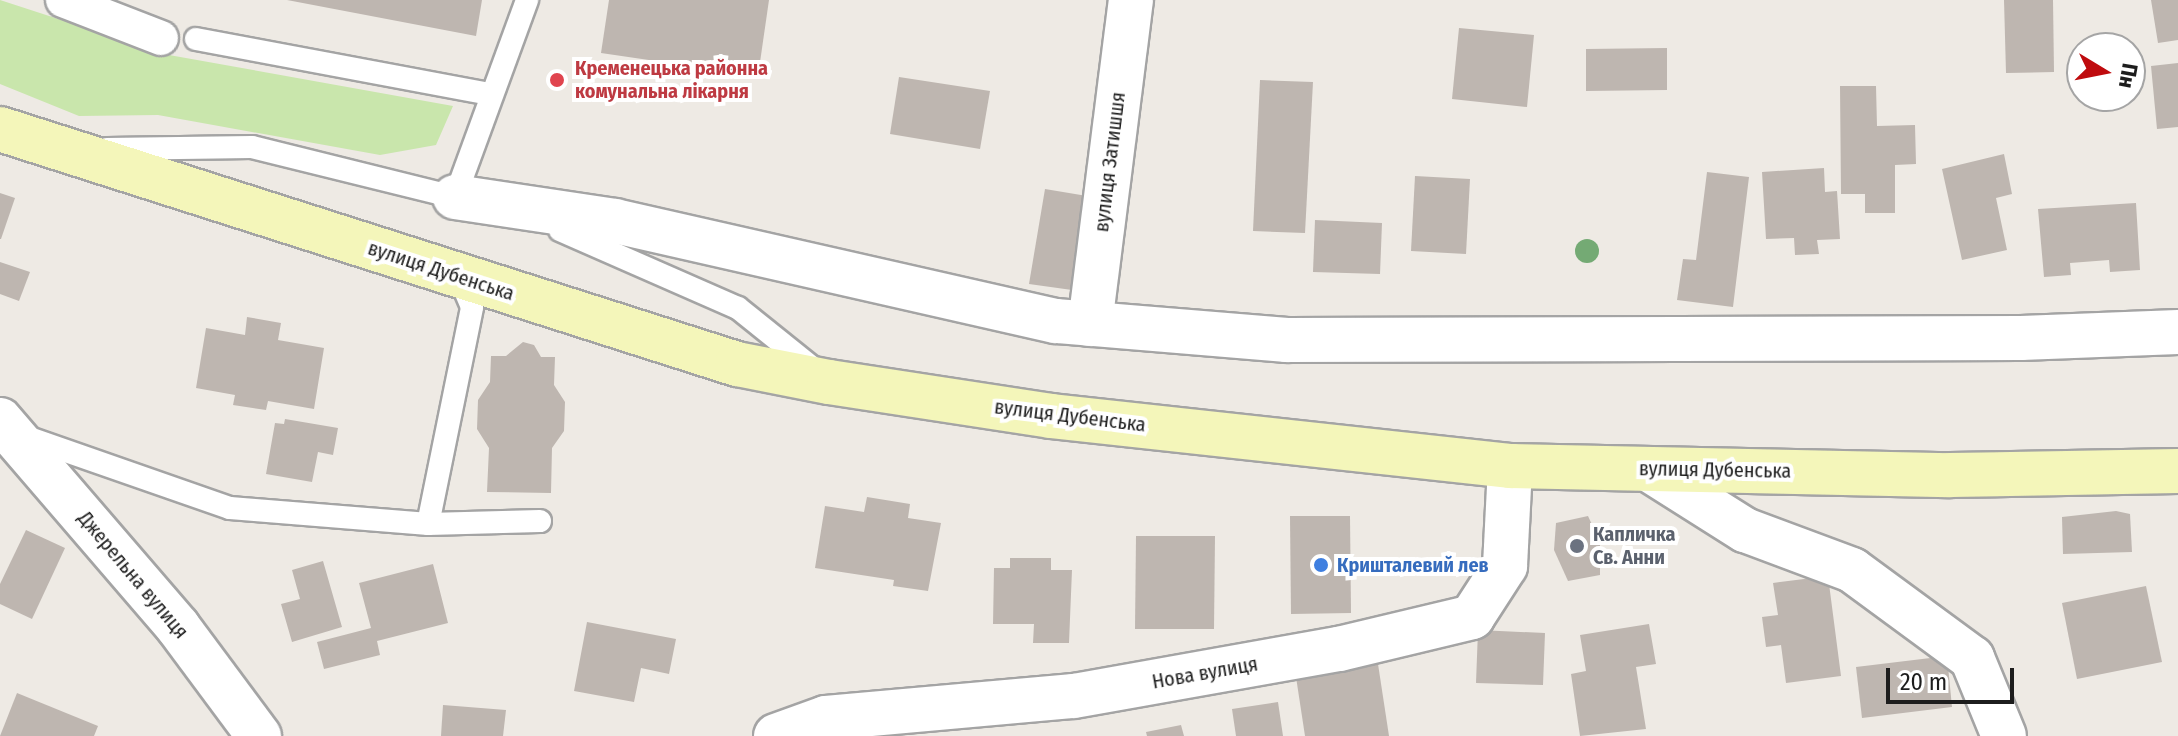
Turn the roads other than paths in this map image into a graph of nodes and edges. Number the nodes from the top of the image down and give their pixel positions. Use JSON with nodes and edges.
{"nodes":[{"id":1,"x":63,"y":0,"type":"edge"},
{"id":2,"x":527,"y":0,"type":"edge"},
{"id":3,"x":1131,"y":0,"type":"edge"},
{"id":4,"x":161,"y":38,"type":"dead end"},
{"id":5,"x":196,"y":39,"type":"dead end"},
{"id":6,"x":491,"y":94,"type":"junction"},
{"id":7,"x":0,"y":129,"type":"edge"},
{"id":8,"x":65,"y":150,"type":"junction"},
{"id":9,"x":455,"y":197,"type":"junction"},
{"id":10,"x":458,"y":276,"type":"junction"},
{"id":11,"x":1090,"y":324,"type":"junction"},
{"id":12,"x":2178,"y":332,"type":"edge"},
{"id":13,"x":829,"y":382,"type":"junction"},
{"id":14,"x":5,"y":426,"type":"edge"},
{"id":15,"x":1510,"y":466,"type":"junction"},
{"id":16,"x":1648,"y":469,"type":"junction"},
{"id":17,"x":2178,"y":471,"type":"edge"},
{"id":18,"x":540,"y":521,"type":"dead end"},
{"id":19,"x":428,"y":524,"type":"junction"},
{"id":20,"x":259,"y":736,"type":"edge"},
{"id":21,"x":776,"y":736,"type":"edge"},
{"id":22,"x":2004,"y":736,"type":"edge"}],
"edges":[{"from":1,"to":4,"type":"street"},
{"from":2,"to":6,"type":"lane"},
{"from":3,"to":11,"type":"street","name":"вулиця Затишшя"},
{"from":5,"to":6,"type":"lane"},
{"from":6,"to":9,"type":"lane"},
{"from":7,"to":8,"type":"main road","name":"вулиця Дубенська"},
{"from":8,"to":9,"type":"lane"},
{"from":8,"to":10,"type":"main road","name":"вулиця Дубенська"},
{"from":9,"to":11,"type":"street"},
{"from":9,"to":13,"type":"lane"},
{"from":10,"to":13,"type":"main road","name":"вулиця Дубенська"},
{"from":10,"to":19,"type":"lane"},
{"from":11,"to":12,"type":"street"},
{"from":13,"to":15,"type":"main road","name":"вулиця Дубенська"},
{"from":14,"to":19,"type":"lane"},
{"from":14,"to":20,"type":"street","name":"Джерельна вулиця"},
{"from":15,"to":16,"type":"main road","name":"вулиця Дубенська"},
{"from":15,"to":21,"type":"street","name":"Нова вулиця"},
{"from":16,"to":17,"type":"main road","name":"вулиця Дубенська"},
{"from":16,"to":22,"type":"street"},
{"from":18,"to":19,"type":"lane"}]}
